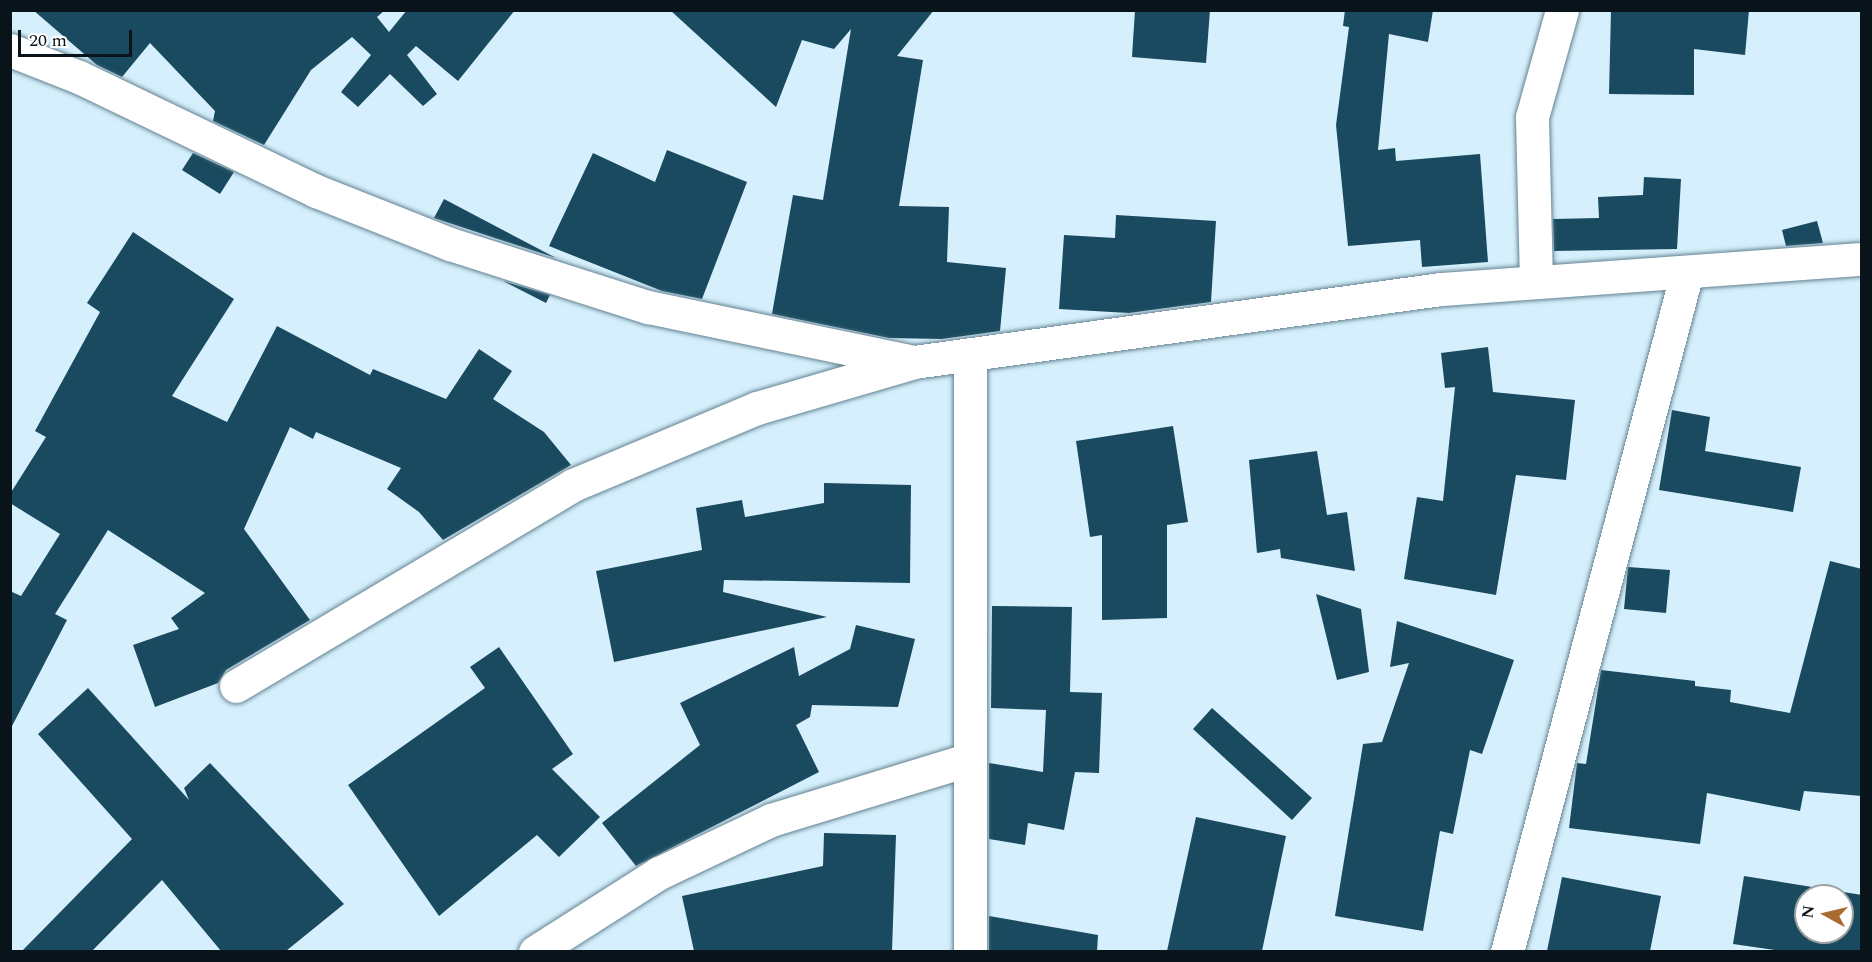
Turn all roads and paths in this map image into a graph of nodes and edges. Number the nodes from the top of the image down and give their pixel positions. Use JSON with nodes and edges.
{"nodes":[{"id":1,"x":1562,"y":10,"type":"edge"},
{"id":2,"x":10,"y":50,"type":"edge"},
{"id":3,"x":1862,"y":259,"type":"edge"},
{"id":4,"x":1687,"y":272,"type":"junction"},
{"id":5,"x":1536,"y":282,"type":"junction"},
{"id":6,"x":970,"y":355,"type":"junction"},
{"id":7,"x":914,"y":363,"type":"junction"},
{"id":8,"x":236,"y":686,"type":"dead end"},
{"id":9,"x":970,"y":759,"type":"junction"},
{"id":10,"x":535,"y":951,"type":"edge"},
{"id":11,"x":970,"y":951,"type":"edge"},
{"id":12,"x":1507,"y":951,"type":"edge"}],
"edges":[{"from":1,"to":5,"type":"street"},
{"from":2,"to":7,"type":"street"},
{"from":3,"to":4,"type":"street"},
{"from":4,"to":5,"type":"street"},
{"from":4,"to":12,"type":"street"},
{"from":5,"to":6,"type":"street"},
{"from":6,"to":7,"type":"street"},
{"from":6,"to":9,"type":"street"},
{"from":7,"to":8,"type":"street"},
{"from":9,"to":10,"type":"street"},
{"from":9,"to":11,"type":"street"}]}
